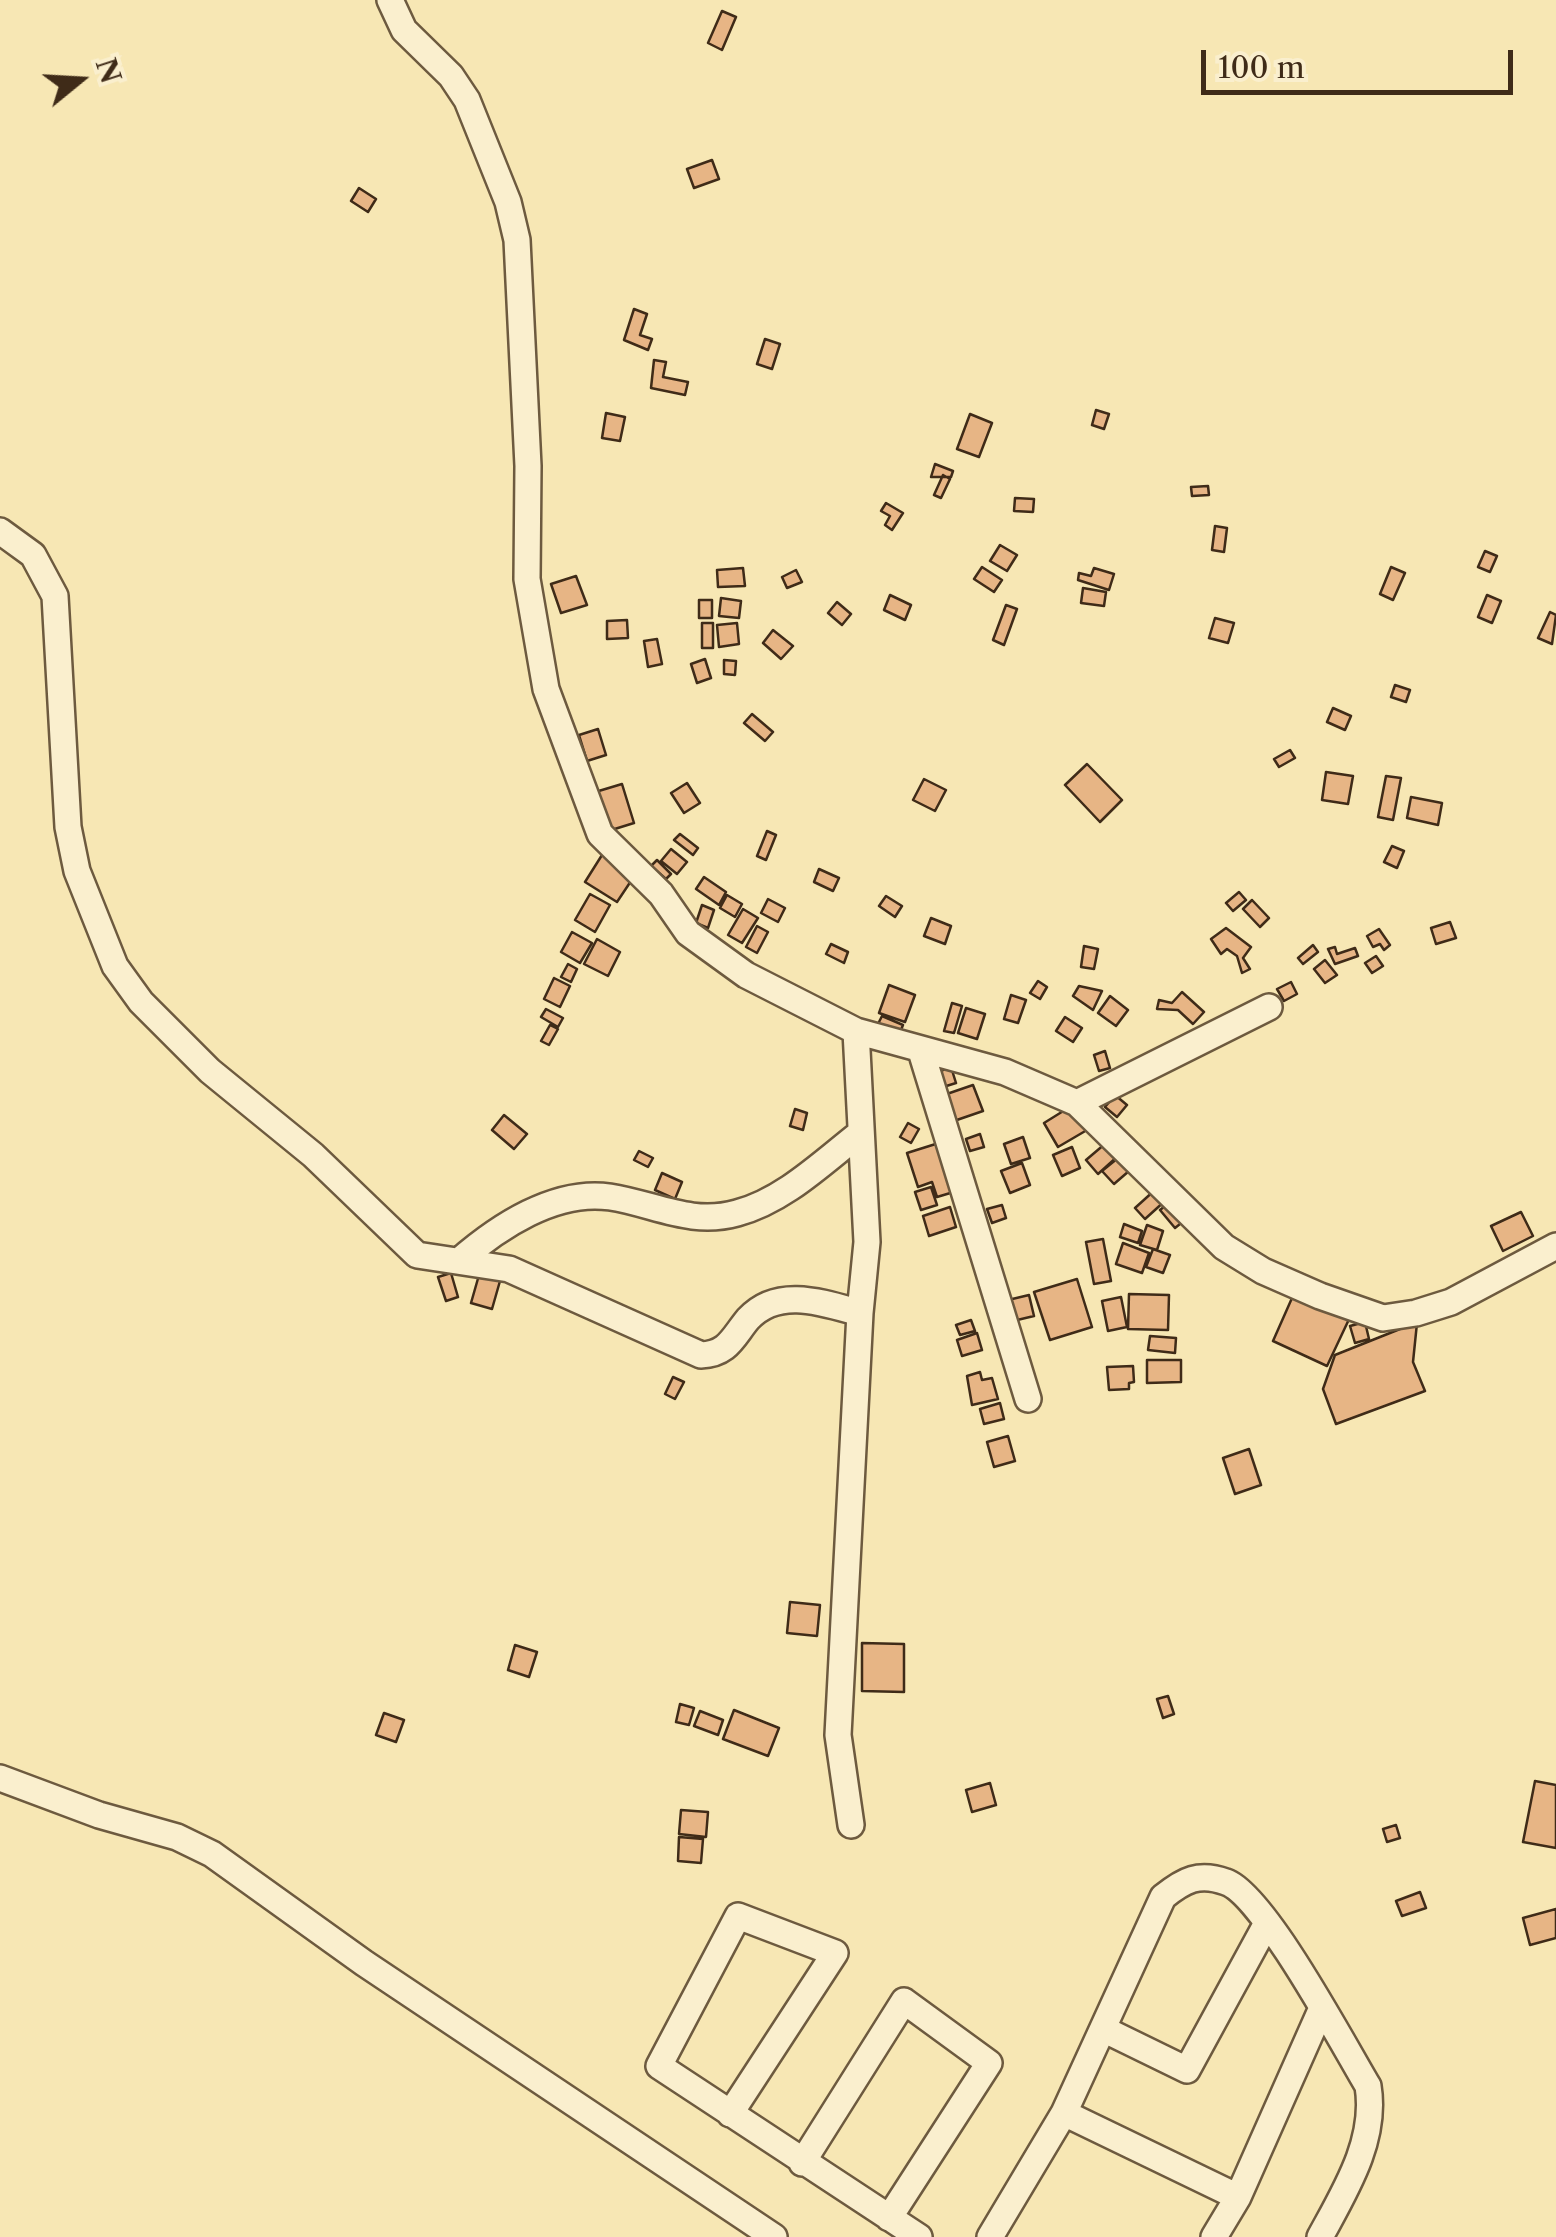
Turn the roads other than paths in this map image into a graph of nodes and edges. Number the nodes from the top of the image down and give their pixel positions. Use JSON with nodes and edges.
{"nodes":[{"id":1,"x":390,"y":0,"type":"edge"},
{"id":2,"x":0,"y":531,"type":"edge"},
{"id":3,"x":1270,"y":1007,"type":"dead end"},
{"id":4,"x":856,"y":1031,"type":"junction"},
{"id":5,"x":920,"y":1051,"type":"junction"},
{"id":6,"x":1078,"y":1103,"type":"junction"},
{"id":7,"x":859,"y":1134,"type":"junction"},
{"id":8,"x":1556,"y":1246,"type":"edge"},
{"id":9,"x":459,"y":1261,"type":"junction"},
{"id":10,"x":860,"y":1313,"type":"junction"},
{"id":11,"x":1028,"y":1399,"type":"dead end"},
{"id":12,"x":0,"y":1778,"type":"edge"},
{"id":13,"x":851,"y":1826,"type":"dead end"},
{"id":14,"x":1267,"y":1922,"type":"junction"},
{"id":15,"x":1321,"y":2010,"type":"junction"},
{"id":16,"x":1102,"y":2029,"type":"junction"},
{"id":17,"x":1064,"y":2113,"type":"junction"},
{"id":18,"x":730,"y":2114,"type":"junction"},
{"id":19,"x":802,"y":2163,"type":"junction"},
{"id":20,"x":1238,"y":2196,"type":"junction"},
{"id":21,"x":888,"y":2218,"type":"junction"},
{"id":22,"x":774,"y":2237,"type":"edge"},
{"id":23,"x":919,"y":2237,"type":"edge"},
{"id":24,"x":990,"y":2237,"type":"edge"},
{"id":25,"x":1214,"y":2237,"type":"edge"},
{"id":26,"x":1320,"y":2237,"type":"edge"}],
"edges":[{"from":1,"to":4,"type":"street"},
{"from":2,"to":9,"type":"street"},
{"from":3,"to":6,"type":"street"},
{"from":4,"to":5,"type":"street"},
{"from":4,"to":7,"type":"street"},
{"from":5,"to":6,"type":"street"},
{"from":5,"to":11,"type":"street"},
{"from":6,"to":8,"type":"street"},
{"from":7,"to":9,"type":"street"},
{"from":7,"to":10,"type":"street"},
{"from":9,"to":10,"type":"street"},
{"from":10,"to":13,"type":"street"},
{"from":12,"to":22,"type":"street"},
{"from":14,"to":15,"type":"street"},
{"from":14,"to":16,"type":"street"},
{"from":14,"to":16,"type":"street"},
{"from":15,"to":20,"type":"street"},
{"from":15,"to":26,"type":"street"},
{"from":16,"to":17,"type":"street"},
{"from":17,"to":20,"type":"street"},
{"from":17,"to":24,"type":"street"},
{"from":18,"to":18,"type":"street"},
{"from":18,"to":19,"type":"street"},
{"from":19,"to":21,"type":"street"},
{"from":19,"to":21,"type":"street"},
{"from":20,"to":25,"type":"street"},
{"from":21,"to":23,"type":"street"}]}
